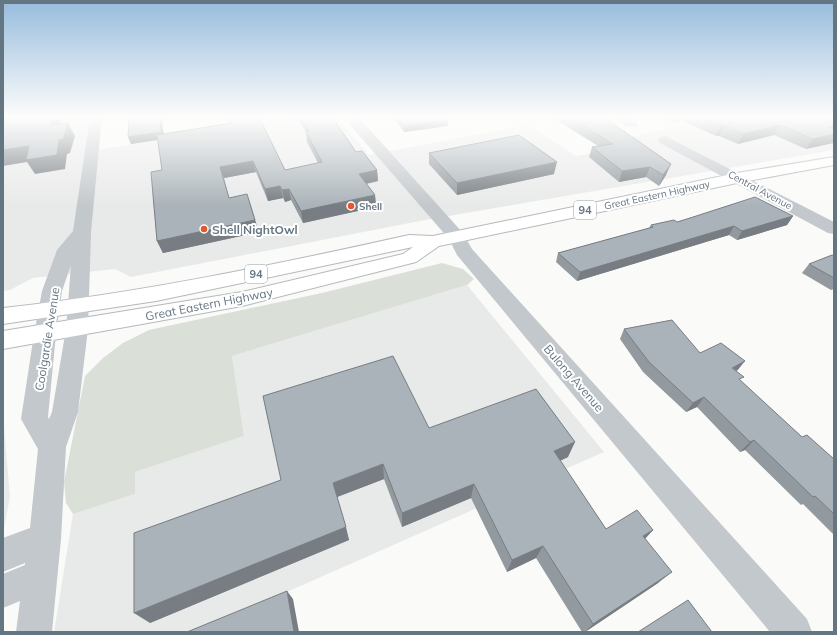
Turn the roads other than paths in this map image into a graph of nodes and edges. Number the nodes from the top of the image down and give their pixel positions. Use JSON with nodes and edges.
{"nodes":[{"id":1,"x":92,"y":147,"type":"edge"},
{"id":2,"x":377,"y":147,"type":"edge"},
{"id":3,"x":678,"y":147,"type":"edge"},
{"id":4,"x":834,"y":161,"type":"edge"},
{"id":5,"x":738,"y":178,"type":"junction"},
{"id":6,"x":834,"y":229,"type":"edge"},
{"id":7,"x":82,"y":232,"type":"junction"},
{"id":8,"x":457,"y":237,"type":"junction"},
{"id":9,"x":3,"y":316,"type":"edge"},
{"id":10,"x":78,"y":318,"type":"junction"},
{"id":11,"x":47,"y":323,"type":"junction"},
{"id":12,"x":3,"y":340,"type":"edge"},
{"id":13,"x":52,"y":447,"type":"junction"},
{"id":14,"x":45,"y":539,"type":"junction"},
{"id":15,"x":3,"y":555,"type":"edge"},
{"id":16,"x":40,"y":576,"type":"junction"},
{"id":17,"x":3,"y":591,"type":"edge"},
{"id":18,"x":34,"y":632,"type":"edge"},
{"id":19,"x":794,"y":632,"type":"edge"}],
"edges":[{"from":1,"to":7,"type":"street","name":"Coolgardie Avenue"},
{"from":2,"to":8,"type":"street","name":"Bulong Avenue"},
{"from":3,"to":5,"type":"street","name":"Central Avenue"},
{"from":4,"to":5,"type":"highway","name":"Great Eastern Highway","number":"94"},
{"from":5,"to":6,"type":"street","name":"Central Avenue"},
{"from":5,"to":8,"type":"highway","name":"Great Eastern Highway","number":"94"},
{"from":7,"to":10,"type":"street","name":"Coolgardie Avenue"},
{"from":7,"to":11,"type":"street","name":"Coolgardie Avenue"},
{"from":8,"to":10,"type":"highway","name":"Great Eastern Highway","number":"94"},
{"from":8,"to":19,"type":"street","name":"Bulong Avenue"},
{"from":9,"to":11,"type":"highway","name":"Great Eastern Highway","number":"94"},
{"from":10,"to":11,"type":"highway","name":"Great Eastern Highway","number":"94"},
{"from":10,"to":13,"type":"street","name":"Coolgardie Avenue"},
{"from":11,"to":12,"type":"highway","name":"Great Eastern Highway","number":"94"},
{"from":11,"to":13,"type":"street","name":"Coolgardie Avenue"},
{"from":13,"to":14,"type":"street","name":"Coolgardie Avenue"},
{"from":14,"to":15,"type":"street"},
{"from":14,"to":16,"type":"street","name":"Coolgardie Avenue"},
{"from":16,"to":17,"type":"street"},
{"from":16,"to":18,"type":"street","name":"Coolgardie Avenue"}]}
